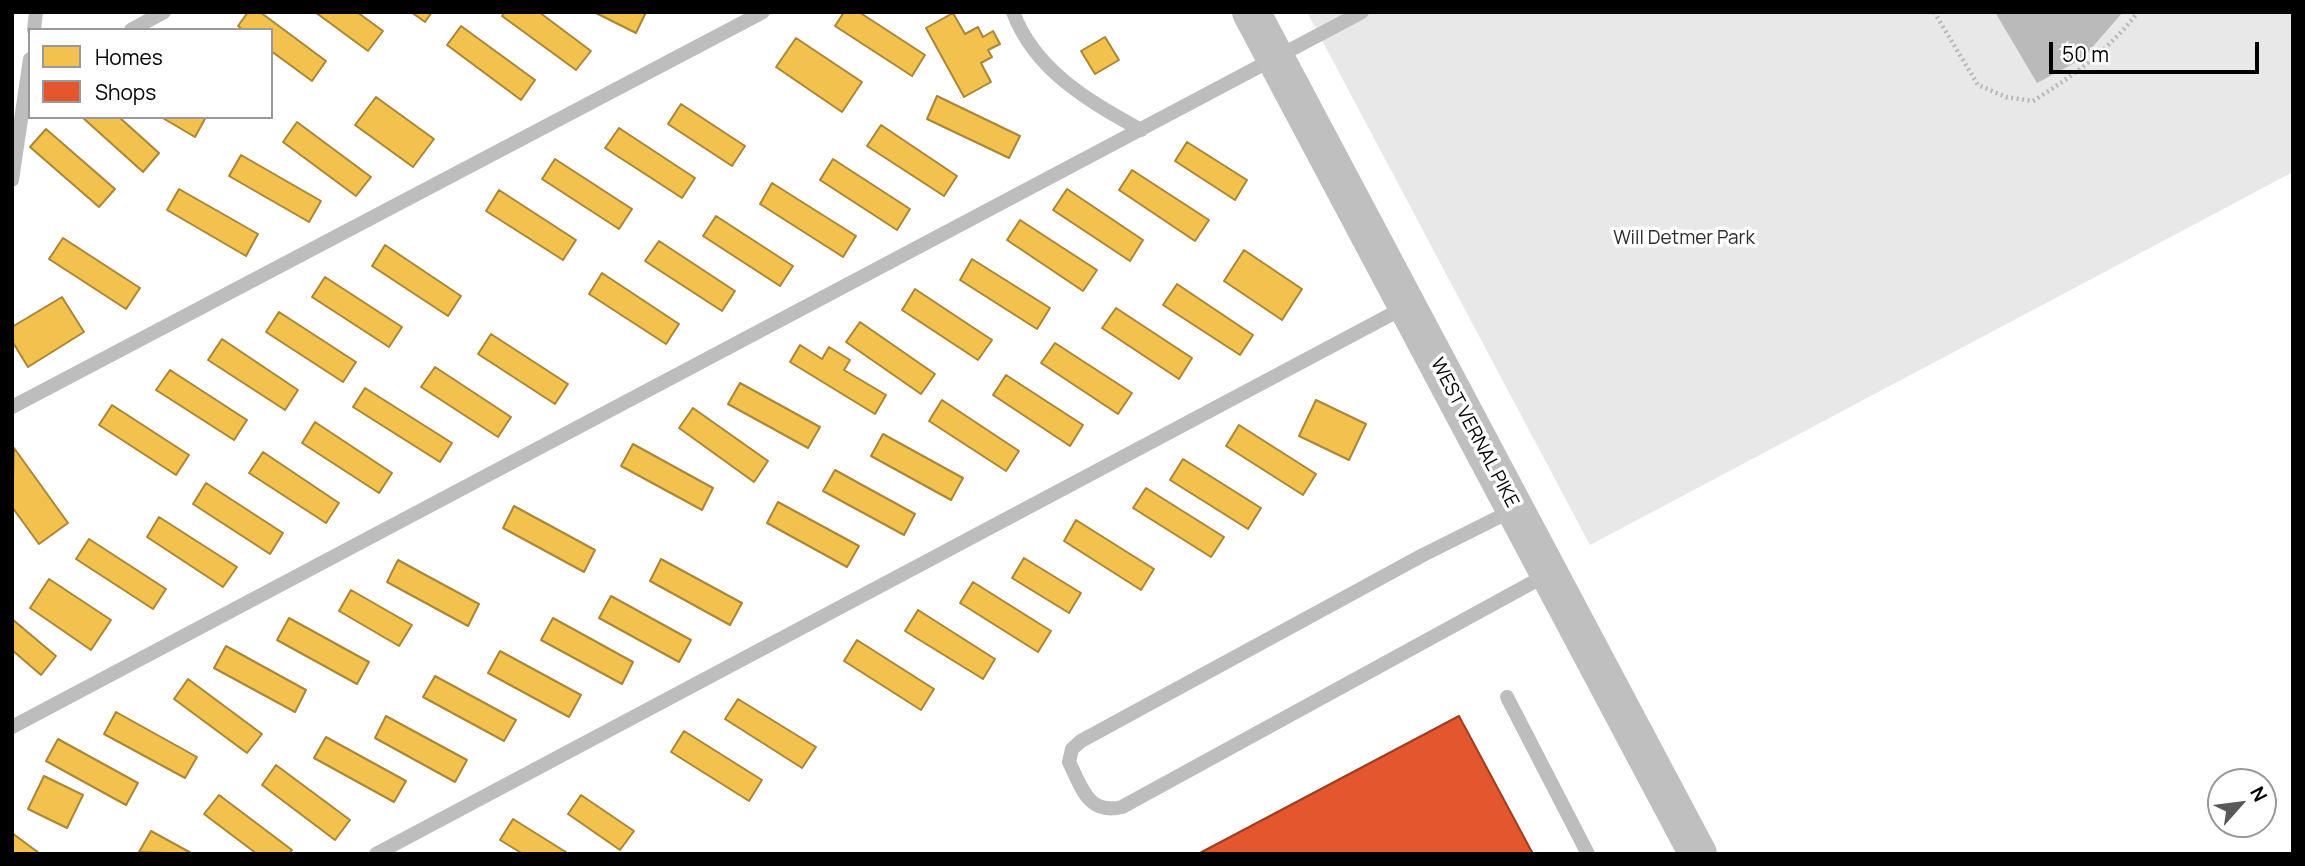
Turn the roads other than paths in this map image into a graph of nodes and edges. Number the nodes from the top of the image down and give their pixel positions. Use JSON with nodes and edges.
{"nodes":[{"id":1,"x":164,"y":12,"type":"edge"},
{"id":2,"x":763,"y":12,"type":"edge"},
{"id":3,"x":1013,"y":12,"type":"edge"},
{"id":4,"x":1251,"y":12,"type":"edge"},
{"id":5,"x":1362,"y":12,"type":"edge"},
{"id":6,"x":135,"y":28,"type":"edge"},
{"id":7,"x":1275,"y":59,"type":"junction"},
{"id":8,"x":28,"y":85,"type":"edge"},
{"id":9,"x":1141,"y":130,"type":"junction"},
{"id":10,"x":12,"y":180,"type":"edge"},
{"id":11,"x":1407,"y":306,"type":"junction"},
{"id":12,"x":12,"y":407,"type":"edge"},
{"id":13,"x":1515,"y":510,"type":"junction"},
{"id":14,"x":1549,"y":574,"type":"junction"},
{"id":15,"x":1507,"y":697,"type":"dead end"},
{"id":16,"x":12,"y":727,"type":"edge"},
{"id":17,"x":376,"y":854,"type":"edge"},
{"id":18,"x":1588,"y":854,"type":"edge"},
{"id":19,"x":1698,"y":854,"type":"edge"}],
"edges":[{"from":1,"to":6,"type":"lane"},
{"from":2,"to":12,"type":"lane"},
{"from":3,"to":9,"type":"lane"},
{"from":4,"to":7,"type":"main road","name":"WEST VERNAL PIKE"},
{"from":5,"to":7,"type":"lane"},
{"from":7,"to":9,"type":"lane"},
{"from":7,"to":11,"type":"main road","name":"WEST VERNAL PIKE"},
{"from":8,"to":10,"type":"lane"},
{"from":9,"to":16,"type":"lane"},
{"from":11,"to":13,"type":"main road","name":"WEST VERNAL PIKE"},
{"from":11,"to":17,"type":"lane"},
{"from":13,"to":14,"type":"main road","name":"WEST VERNAL PIKE"},
{"from":13,"to":14,"type":"lane"},
{"from":14,"to":19,"type":"main road","name":"WEST VERNAL PIKE"},
{"from":15,"to":18,"type":"lane"}]}
